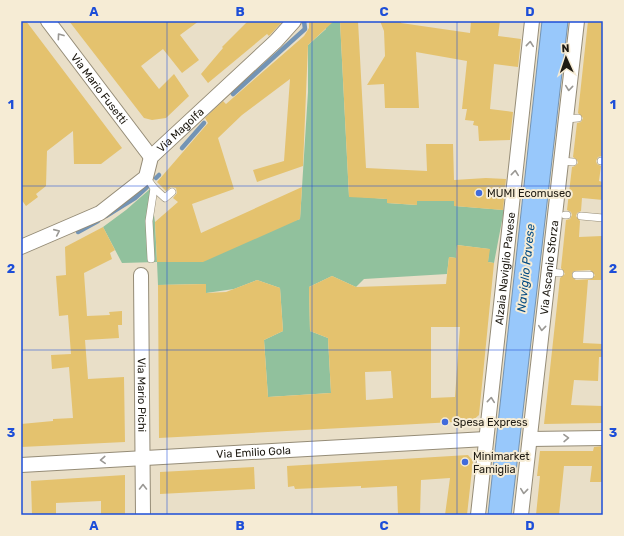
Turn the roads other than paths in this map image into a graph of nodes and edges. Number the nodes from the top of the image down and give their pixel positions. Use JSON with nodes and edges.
{"nodes":[{"id":1,"x":48,"y":21,"type":"edge"},
{"id":2,"x":294,"y":21,"type":"edge"},
{"id":3,"x":532,"y":21,"type":"edge"},
{"id":4,"x":577,"y":21,"type":"edge"},
{"id":5,"x":151,"y":157,"type":"junction"},
{"id":6,"x":150,"y":182,"type":"junction"},
{"id":7,"x":172,"y":192,"type":"dead end"},
{"id":8,"x":581,"y":216,"type":"dead end"},
{"id":9,"x":603,"y":218,"type":"edge"},
{"id":10,"x":21,"y":247,"type":"edge"},
{"id":11,"x":151,"y":259,"type":"dead end"},
{"id":12,"x":141,"y":275,"type":"dead end"},
{"id":13,"x":576,"y":275,"type":"dead end"},
{"id":14,"x":590,"y":275,"type":"dead end"},
{"id":15,"x":603,"y":438,"type":"edge"},
{"id":16,"x":486,"y":439,"type":"junction"},
{"id":17,"x":530,"y":439,"type":"junction"},
{"id":18,"x":142,"y":458,"type":"junction"},
{"id":19,"x":21,"y":465,"type":"edge"},
{"id":20,"x":143,"y":515,"type":"edge"},
{"id":21,"x":478,"y":515,"type":"edge"},
{"id":22,"x":521,"y":515,"type":"edge"}],
"edges":[{"from":5,"to":1,"type":"street","name":"Via Mario Fusetti","one_way":true},
{"from":2,"to":5,"type":"street","name":"Via Magolfa"},
{"from":16,"to":3,"type":"street","name":"Alzaia Naviglio Pavese","one_way":true},
{"from":4,"to":17,"type":"street","name":"Via Ascanio Sforza","one_way":true},
{"from":5,"to":6,"type":"street","name":"Via Magolfa"},
{"from":6,"to":7,"type":"lane"},
{"from":10,"to":6,"type":"street","one_way":true},
{"from":6,"to":11,"type":"lane"},
{"from":8,"to":9,"type":"lane"},
{"from":12,"to":18,"type":"street","name":"Via Mario Pichi"},
{"from":13,"to":14,"type":"lane"},
{"from":17,"to":15,"type":"street","one_way":true},
{"from":16,"to":18,"type":"street","name":"Via Emilio Gola"},
{"from":16,"to":21,"type":"street","name":"Alzaia Naviglio Pavese"},
{"from":17,"to":22,"type":"street","name":"Via Ascanio Sforza","one_way":true},
{"from":18,"to":19,"type":"street","name":"Via Emilio Gola","one_way":true},
{"from":20,"to":18,"type":"street","name":"Via Mario Pichi","one_way":true}]}
